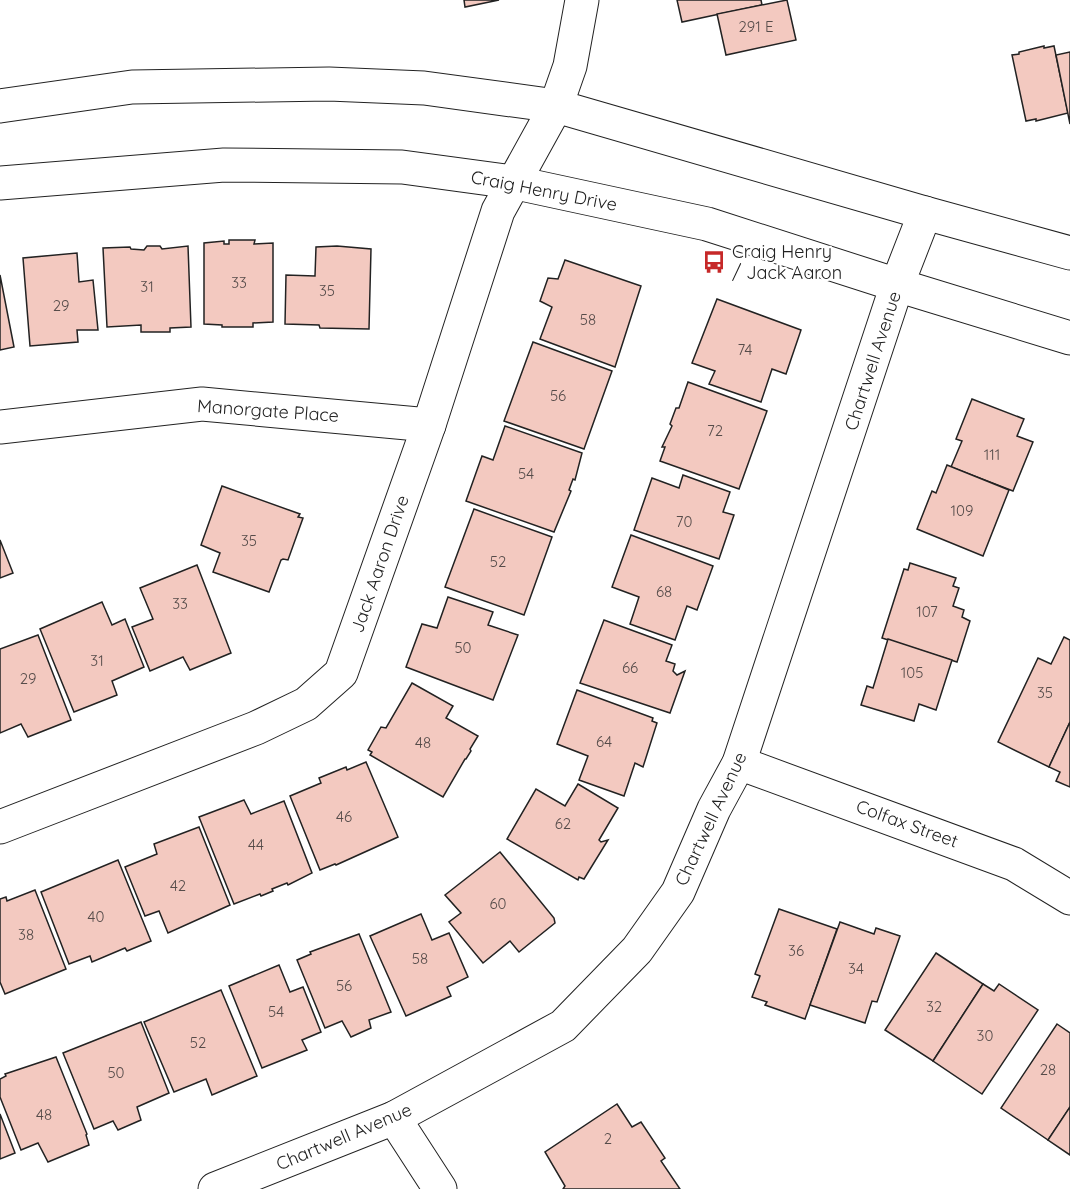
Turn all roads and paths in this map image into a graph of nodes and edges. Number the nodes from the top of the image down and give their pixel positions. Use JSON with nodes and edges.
{"nodes":[{"id":1,"x":582,"y":0,"type":"edge"},
{"id":2,"x":0,"y":106,"type":"edge"},
{"id":3,"x":556,"y":106,"type":"junction"},
{"id":4,"x":0,"y":183,"type":"edge"},
{"id":5,"x":512,"y":183,"type":"junction"},
{"id":6,"x":925,"y":213,"type":"junction"},
{"id":7,"x":1070,"y":253,"type":"edge"},
{"id":8,"x":897,"y":285,"type":"junction"},
{"id":9,"x":1070,"y":338,"type":"edge"},
{"id":10,"x":429,"y":425,"type":"junction"},
{"id":11,"x":0,"y":427,"type":"edge"},
{"id":12,"x":739,"y":763,"type":"junction"},
{"id":13,"x":0,"y":827,"type":"edge"},
{"id":14,"x":1070,"y":898,"type":"edge"},
{"id":15,"x":394,"y":1118,"type":"junction"},
{"id":16,"x":215,"y":1189,"type":"edge"},
{"id":17,"x":440,"y":1189,"type":"edge"}],
"edges":[{"from":1,"to":3,"type":"street","name":"Jack Aaron Drive"},
{"from":2,"to":3,"type":"street"},
{"from":3,"to":5,"type":"street","name":"Jack Aaron Drive"},
{"from":3,"to":6,"type":"street"},
{"from":4,"to":5,"type":"street","name":"Craig Henry Drive"},
{"from":5,"to":8,"type":"street","name":"Craig Henry Drive"},
{"from":5,"to":10,"type":"street","name":"Jack Aaron Drive"},
{"from":6,"to":7,"type":"street"},
{"from":6,"to":8,"type":"street","name":"Chartwell Avenue"},
{"from":8,"to":9,"type":"street","name":"Craig Henry Drive"},
{"from":8,"to":12,"type":"street","name":"Chartwell Avenue"},
{"from":10,"to":11,"type":"street","name":"Manorgate Place"},
{"from":10,"to":13,"type":"street","name":"Jack Aaron Drive"},
{"from":12,"to":14,"type":"street","name":"Colfax Street"},
{"from":12,"to":15,"type":"street","name":"Chartwell Avenue"},
{"from":15,"to":16,"type":"street","name":"Chartwell Avenue"},
{"from":15,"to":17,"type":"street"}]}
